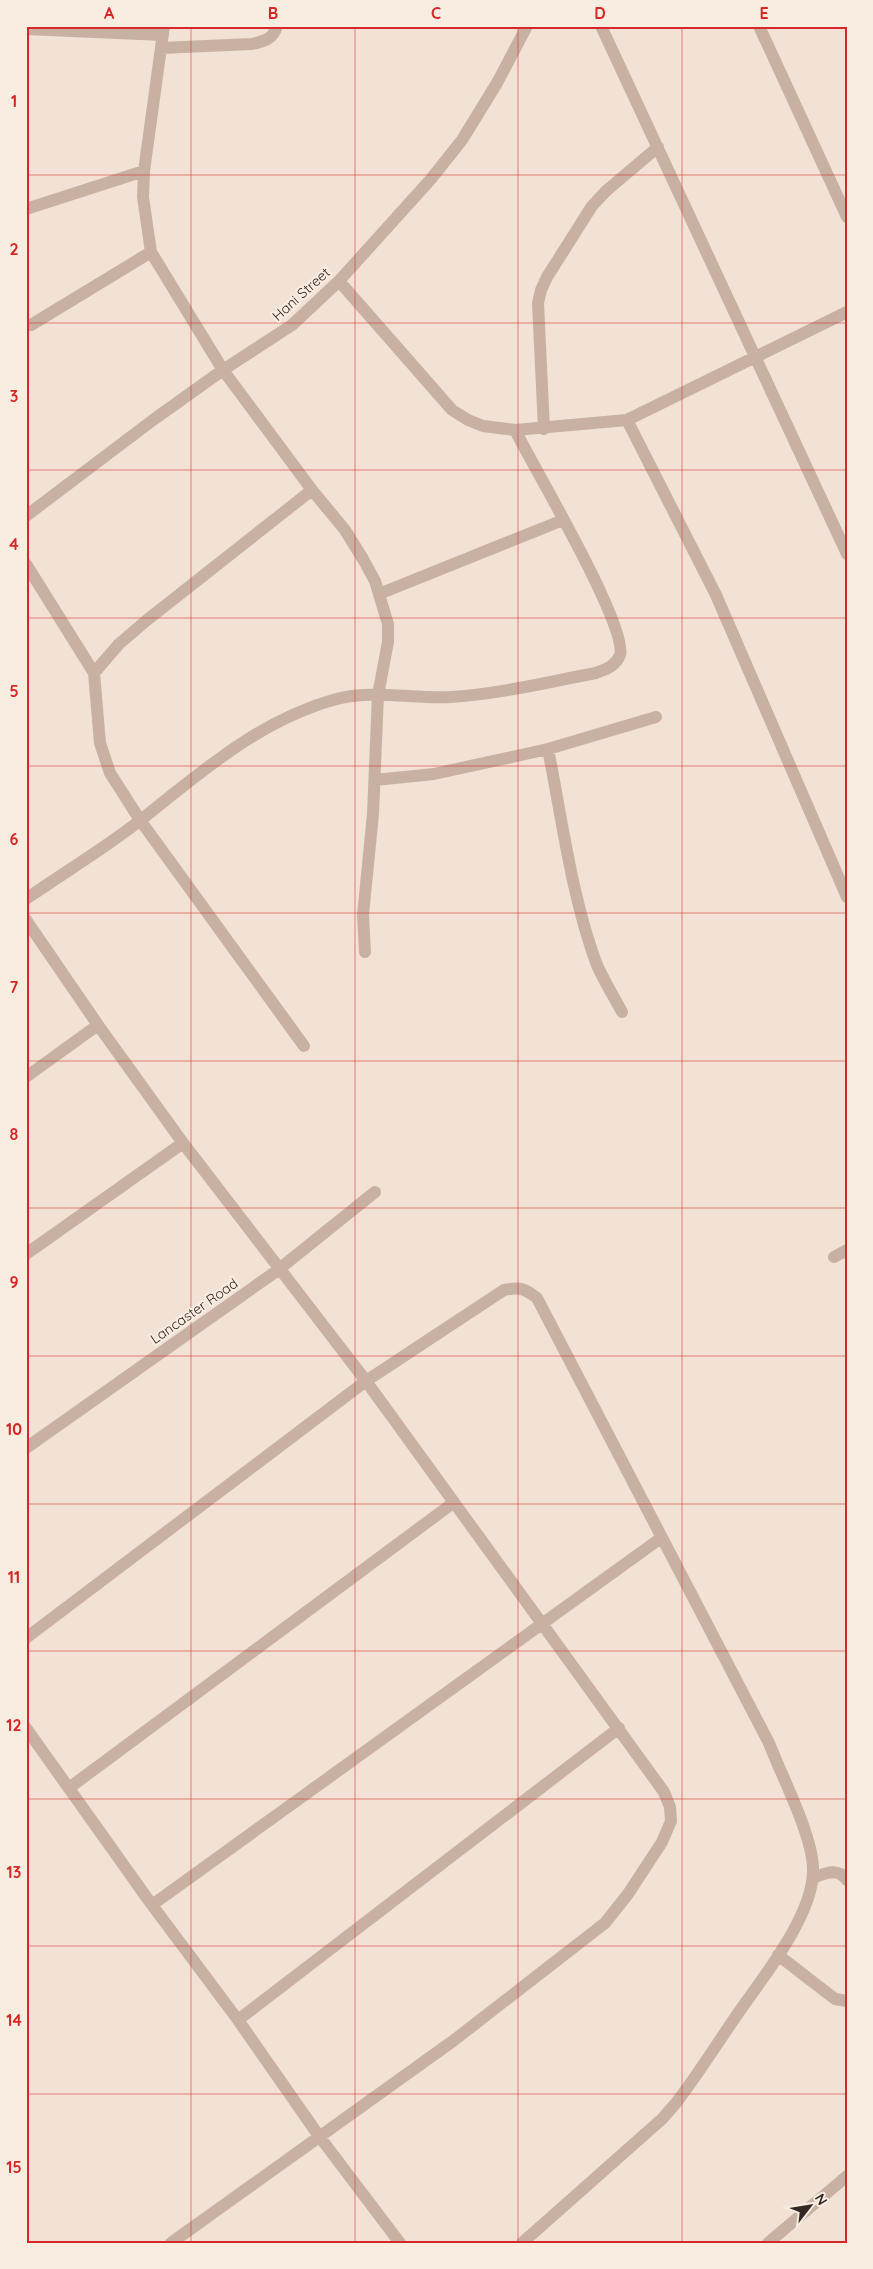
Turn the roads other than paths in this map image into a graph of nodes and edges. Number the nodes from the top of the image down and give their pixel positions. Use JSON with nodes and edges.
{"nodes":[{"id":1,"x":277,"y":26,"type":"edge"},
{"id":2,"x":527,"y":26,"type":"edge"},
{"id":3,"x":601,"y":26,"type":"edge"},
{"id":4,"x":758,"y":26,"type":"edge"},
{"id":5,"x":26,"y":28,"type":"edge"},
{"id":6,"x":162,"y":36,"type":"edge"},
{"id":7,"x":658,"y":148,"type":"junction"},
{"id":8,"x":144,"y":172,"type":"junction"},
{"id":9,"x":26,"y":209,"type":"edge"},
{"id":10,"x":847,"y":218,"type":"edge"},
{"id":11,"x":151,"y":252,"type":"junction"},
{"id":12,"x":339,"y":281,"type":"junction"},
{"id":13,"x":847,"y":312,"type":"edge"},
{"id":14,"x":31,"y":325,"type":"dead end"},
{"id":15,"x":756,"y":357,"type":"junction"},
{"id":16,"x":223,"y":370,"type":"junction"},
{"id":17,"x":627,"y":420,"type":"junction"},
{"id":18,"x":544,"y":429,"type":"junction"},
{"id":19,"x":515,"y":430,"type":"junction"},
{"id":20,"x":312,"y":490,"type":"junction"},
{"id":21,"x":26,"y":516,"type":"edge"},
{"id":22,"x":563,"y":520,"type":"junction"},
{"id":23,"x":847,"y":554,"type":"edge"},
{"id":24,"x":26,"y":564,"type":"edge"},
{"id":25,"x":379,"y":594,"type":"junction"},
{"id":26,"x":94,"y":673,"type":"junction"},
{"id":27,"x":378,"y":695,"type":"junction"},
{"id":28,"x":656,"y":717,"type":"dead end"},
{"id":29,"x":548,"y":750,"type":"junction"},
{"id":30,"x":375,"y":780,"type":"junction"},
{"id":31,"x":140,"y":820,"type":"junction"},
{"id":32,"x":847,"y":897,"type":"edge"},
{"id":33,"x":26,"y":899,"type":"edge"},
{"id":34,"x":26,"y":920,"type":"edge"},
{"id":35,"x":365,"y":952,"type":"dead end"},
{"id":36,"x":622,"y":1012,"type":"dead end"},
{"id":37,"x":98,"y":1025,"type":"junction"},
{"id":38,"x":304,"y":1046,"type":"dead end"},
{"id":39,"x":26,"y":1077,"type":"edge"},
{"id":40,"x":183,"y":1143,"type":"junction"},
{"id":41,"x":375,"y":1192,"type":"dead end"},
{"id":42,"x":847,"y":1250,"type":"edge"},
{"id":43,"x":26,"y":1254,"type":"edge"},
{"id":44,"x":834,"y":1257,"type":"dead end"},
{"id":45,"x":278,"y":1270,"type":"junction"},
{"id":46,"x":366,"y":1381,"type":"junction"},
{"id":47,"x":26,"y":1448,"type":"edge"},
{"id":48,"x":453,"y":1503,"type":"junction"},
{"id":49,"x":661,"y":1538,"type":"junction"},
{"id":50,"x":543,"y":1623,"type":"junction"},
{"id":51,"x":26,"y":1638,"type":"edge"},
{"id":52,"x":26,"y":1728,"type":"edge"},
{"id":53,"x":619,"y":1728,"type":"junction"},
{"id":54,"x":69,"y":1788,"type":"junction"},
{"id":55,"x":813,"y":1878,"type":"junction"},
{"id":56,"x":847,"y":1880,"type":"edge"},
{"id":57,"x":152,"y":1905,"type":"junction"},
{"id":58,"x":778,"y":1955,"type":"junction"},
{"id":59,"x":847,"y":2002,"type":"edge"},
{"id":60,"x":238,"y":2020,"type":"junction"},
{"id":61,"x":319,"y":2136,"type":"junction"},
{"id":62,"x":847,"y":2176,"type":"edge"},
{"id":63,"x":171,"y":2243,"type":"edge"},
{"id":64,"x":400,"y":2243,"type":"edge"},
{"id":65,"x":522,"y":2243,"type":"edge"},
{"id":66,"x":768,"y":2243,"type":"edge"}],
"edges":[{"from":1,"to":6,"type":"street"},
{"from":2,"to":12,"type":"street","name":"Hani Street"},
{"from":3,"to":7,"type":"street"},
{"from":4,"to":10,"type":"street"},
{"from":5,"to":6,"type":"street"},
{"from":6,"to":8,"type":"street"},
{"from":7,"to":15,"type":"street"},
{"from":7,"to":18,"type":"street"},
{"from":8,"to":9,"type":"street"},
{"from":8,"to":11,"type":"street"},
{"from":11,"to":14,"type":"street"},
{"from":11,"to":16,"type":"street"},
{"from":12,"to":16,"type":"street","name":"Hani Street"},
{"from":12,"to":19,"type":"street"},
{"from":13,"to":15,"type":"street"},
{"from":15,"to":17,"type":"street"},
{"from":15,"to":23,"type":"street"},
{"from":16,"to":20,"type":"street"},
{"from":16,"to":21,"type":"street","name":"Hani Street"},
{"from":17,"to":18,"type":"street"},
{"from":17,"to":32,"type":"street"},
{"from":18,"to":19,"type":"street"},
{"from":19,"to":22,"type":"street"},
{"from":20,"to":25,"type":"street"},
{"from":20,"to":26,"type":"street"},
{"from":22,"to":25,"type":"street"},
{"from":22,"to":27,"type":"street"},
{"from":24,"to":26,"type":"street"},
{"from":25,"to":27,"type":"street"},
{"from":26,"to":31,"type":"street"},
{"from":27,"to":30,"type":"street"},
{"from":27,"to":31,"type":"street"},
{"from":28,"to":29,"type":"street"},
{"from":29,"to":30,"type":"street"},
{"from":29,"to":36,"type":"street"},
{"from":30,"to":35,"type":"street"},
{"from":31,"to":33,"type":"street"},
{"from":31,"to":38,"type":"street"},
{"from":34,"to":37,"type":"street"},
{"from":37,"to":39,"type":"street"},
{"from":37,"to":40,"type":"street"},
{"from":40,"to":43,"type":"street"},
{"from":40,"to":45,"type":"street"},
{"from":41,"to":45,"type":"street","name":"Lancaster Road"},
{"from":42,"to":44,"type":"street"},
{"from":45,"to":46,"type":"street"},
{"from":45,"to":47,"type":"street","name":"Lancaster Road"},
{"from":46,"to":48,"type":"street"},
{"from":46,"to":49,"type":"street"},
{"from":46,"to":51,"type":"street"},
{"from":48,"to":50,"type":"street"},
{"from":48,"to":54,"type":"street"},
{"from":49,"to":50,"type":"street"},
{"from":49,"to":55,"type":"street"},
{"from":50,"to":53,"type":"street"},
{"from":50,"to":57,"type":"street"},
{"from":52,"to":54,"type":"street"},
{"from":53,"to":60,"type":"street"},
{"from":53,"to":61,"type":"street"},
{"from":54,"to":57,"type":"street"},
{"from":55,"to":56,"type":"street"},
{"from":55,"to":58,"type":"street"},
{"from":57,"to":60,"type":"street"},
{"from":58,"to":59,"type":"street"},
{"from":58,"to":65,"type":"street"},
{"from":60,"to":61,"type":"street"},
{"from":61,"to":63,"type":"street"},
{"from":61,"to":64,"type":"street"},
{"from":62,"to":66,"type":"street"}]}
